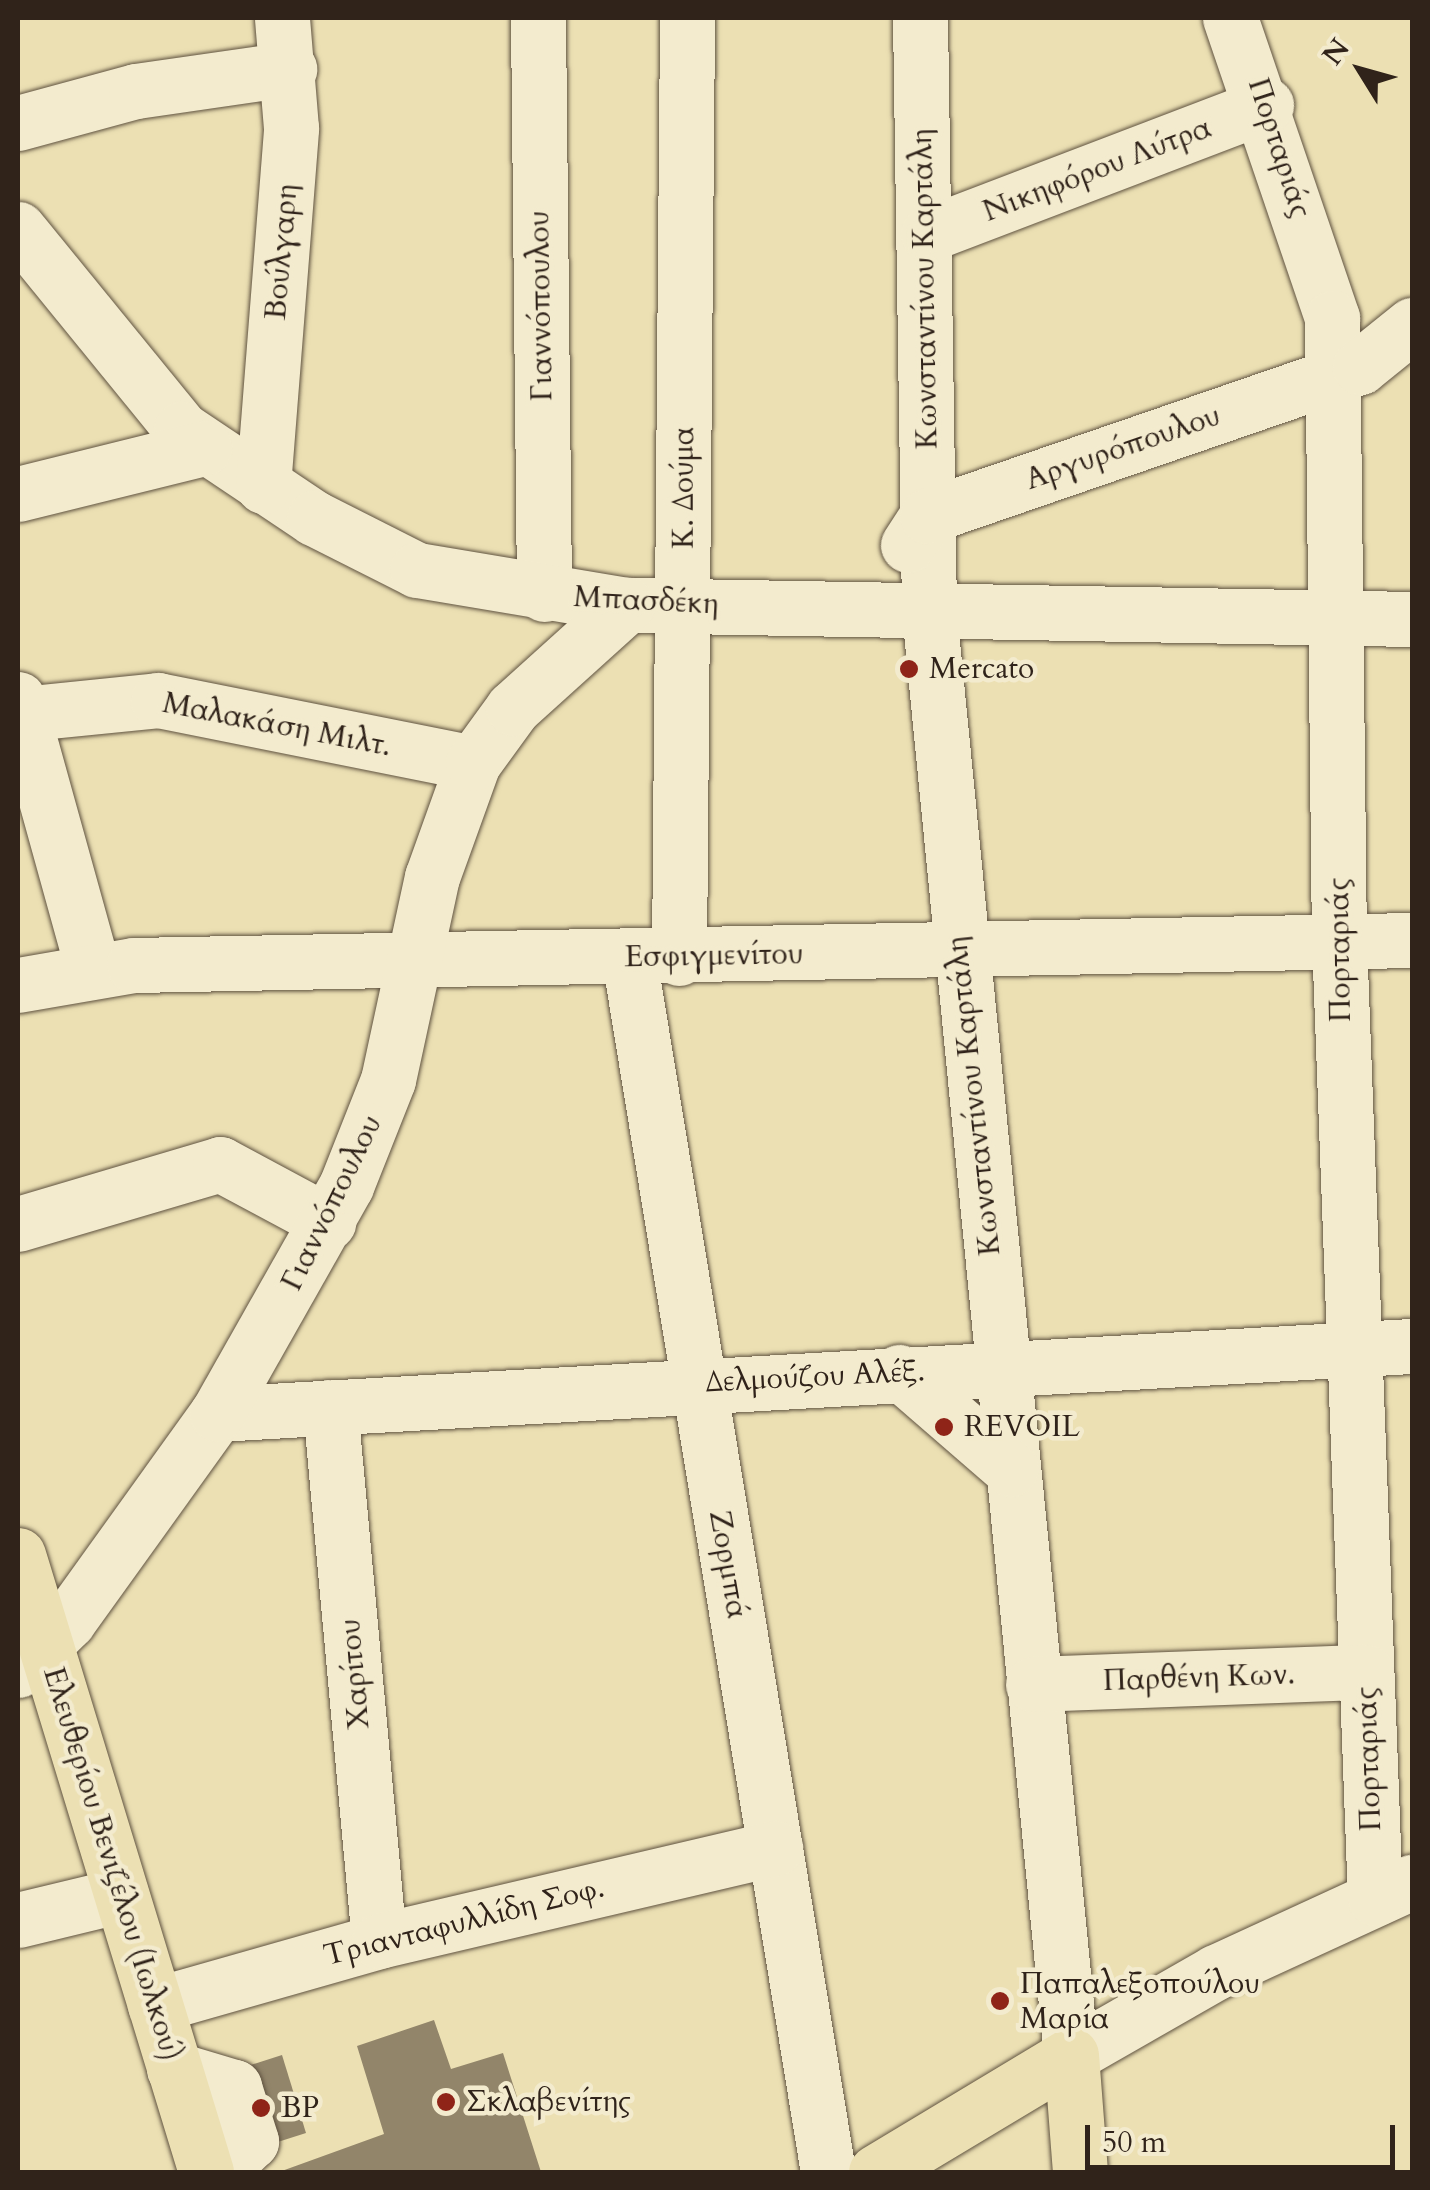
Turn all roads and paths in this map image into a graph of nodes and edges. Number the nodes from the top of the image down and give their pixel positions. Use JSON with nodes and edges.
{"nodes":[{"id":1,"x":538,"y":18,"type":"edge"},
{"id":2,"x":687,"y":18,"type":"edge"},
{"id":3,"x":922,"y":18,"type":"edge"},
{"id":4,"x":1230,"y":18,"type":"edge"},
{"id":5,"x":286,"y":43,"type":"edge"},
{"id":6,"x":1266,"y":105,"type":"junction"},
{"id":7,"x":18,"y":123,"type":"edge"},
{"id":8,"x":928,"y":234,"type":"junction"},
{"id":9,"x":25,"y":253,"type":"edge"},
{"id":10,"x":1412,"y":325,"type":"edge"},
{"id":11,"x":1335,"y":375,"type":"junction"},
{"id":12,"x":204,"y":448,"type":"junction"},
{"id":13,"x":263,"y":486,"type":"junction"},
{"id":14,"x":18,"y":494,"type":"edge"},
{"id":15,"x":927,"y":516,"type":"junction"},
{"id":16,"x":544,"y":594,"type":"junction"},
{"id":17,"x":628,"y":605,"type":"junction"},
{"id":18,"x":684,"y":605,"type":"junction"},
{"id":19,"x":865,"y":610,"type":"junction"},
{"id":20,"x":928,"y":612,"type":"junction"},
{"id":21,"x":1337,"y":617,"type":"junction"},
{"id":22,"x":1412,"y":620,"type":"edge"},
{"id":23,"x":19,"y":707,"type":"edge"},
{"id":24,"x":473,"y":763,"type":"junction"},
{"id":25,"x":1339,"y":940,"type":"junction"},
{"id":26,"x":1412,"y":940,"type":"edge"},
{"id":27,"x":960,"y":950,"type":"junction"},
{"id":28,"x":654,"y":958,"type":"junction"},
{"id":29,"x":413,"y":962,"type":"junction"},
{"id":30,"x":92,"y":970,"type":"junction"},
{"id":31,"x":18,"y":985,"type":"edge"},
{"id":32,"x":328,"y":1222,"type":"junction"},
{"id":33,"x":18,"y":1224,"type":"edge"},
{"id":34,"x":1412,"y":1346,"type":"edge"},
{"id":35,"x":1352,"y":1349,"type":"junction"},
{"id":36,"x":1001,"y":1366,"type":"junction"},
{"id":37,"x":899,"y":1372,"type":"junction"},
{"id":38,"x":697,"y":1384,"type":"junction"},
{"id":39,"x":330,"y":1407,"type":"junction"},
{"id":40,"x":217,"y":1414,"type":"junction"},
{"id":41,"x":1011,"y":1469,"type":"junction"},
{"id":42,"x":18,"y":1555,"type":"edge"},
{"id":43,"x":32,"y":1659,"type":"edge"},
{"id":44,"x":1366,"y":1672,"type":"junction"},
{"id":45,"x":1033,"y":1684,"type":"junction"},
{"id":46,"x":776,"y":1848,"type":"junction"},
{"id":47,"x":1394,"y":1890,"type":"edge"},
{"id":48,"x":121,"y":1895,"type":"junction"},
{"id":49,"x":18,"y":1920,"type":"edge"},
{"id":50,"x":380,"y":1940,"type":"junction"},
{"id":51,"x":155,"y":2005,"type":"junction"},
{"id":52,"x":1071,"y":2055,"type":"junction"},
{"id":53,"x":205,"y":2170,"type":"edge"},
{"id":54,"x":828,"y":2172,"type":"edge"},
{"id":55,"x":876,"y":2172,"type":"edge"},
{"id":56,"x":1080,"y":2172,"type":"edge"}],
"edges":[{"from":1,"to":16,"type":"street","name":"Γιαννόπουλου"},
{"from":2,"to":18,"type":"street","name":"Κ. Δούμα"},
{"from":3,"to":8,"type":"street","name":"Κωνσταντίνου Καρτάλη"},
{"from":4,"to":6,"type":"street","name":"Πορταριάς"},
{"from":5,"to":7,"type":"street"},
{"from":5,"to":13,"type":"street","name":"Βούλγαρη"},
{"from":6,"to":8,"type":"street","name":"Νικηφόρου Λύτρα"},
{"from":6,"to":11,"type":"street","name":"Πορταριάς"},
{"from":8,"to":15,"type":"street","name":"Κωνσταντίνου Καρτάλη"},
{"from":9,"to":12,"type":"street","name":"Μπασδέκη"},
{"from":10,"to":11,"type":"street","name":"Αργυρόπουλου"},
{"from":11,"to":15,"type":"street","name":"Αργυρόπουλου"},
{"from":11,"to":21,"type":"street","name":"Πορταριάς"},
{"from":12,"to":13,"type":"street","name":"Μπασδέκη"},
{"from":12,"to":14,"type":"street"},
{"from":13,"to":16,"type":"street","name":"Μπασδέκη"},
{"from":15,"to":19,"type":"street"},
{"from":15,"to":20,"type":"street","name":"Κωνσταντίνου Καρτάλη"},
{"from":16,"to":17,"type":"street","name":"Μπασδέκη"},
{"from":17,"to":18,"type":"street","name":"Μπασδέκη"},
{"from":17,"to":24,"type":"street","name":"Γιαννόπουλου"},
{"from":18,"to":19,"type":"street","name":"Μπασδέκη"},
{"from":18,"to":28,"type":"street","name":"Κ. Δούμα"},
{"from":19,"to":20,"type":"street","name":"Μπασδέκη"},
{"from":20,"to":21,"type":"street","name":"Μπασδέκη"},
{"from":20,"to":27,"type":"street","name":"Κωνσταντίνου Καρτάλη"},
{"from":21,"to":22,"type":"street","name":"Μπασδέκη"},
{"from":21,"to":25,"type":"street","name":"Πορταριάς"},
{"from":23,"to":24,"type":"street","name":"Μαλακάση Μιλτ."},
{"from":23,"to":30,"type":"street"},
{"from":24,"to":29,"type":"street","name":"Γιαννόπουλου"},
{"from":25,"to":26,"type":"street","name":"Εσφιγμενίτου"},
{"from":25,"to":27,"type":"street","name":"Εσφιγμενίτου"},
{"from":25,"to":35,"type":"street","name":"Πορταριάς"},
{"from":27,"to":28,"type":"street","name":"Εσφιγμενίτου"},
{"from":27,"to":36,"type":"street","name":"Κωνσταντίνου Καρτάλη"},
{"from":28,"to":29,"type":"street","name":"Εσφιγμενίτου"},
{"from":28,"to":38,"type":"street","name":"Ζορμπά"},
{"from":29,"to":30,"type":"street","name":"Εσφιγμενίτου"},
{"from":29,"to":32,"type":"street","name":"Γιαννόπουλου"},
{"from":30,"to":31,"type":"street","name":"Εσφιγμενίτου"},
{"from":32,"to":33,"type":"street"},
{"from":32,"to":40,"type":"street","name":"Γιαννόπουλου"},
{"from":34,"to":35,"type":"street","name":"Δελμούζου Αλέξ."},
{"from":35,"to":36,"type":"street","name":"Δελμούζου Αλέξ."},
{"from":35,"to":44,"type":"street","name":"Πορταριάς"},
{"from":36,"to":37,"type":"street","name":"Δελμούζου Αλέξ."},
{"from":36,"to":41,"type":"street","name":"Κωνσταντίνου Καρτάλη"},
{"from":37,"to":38,"type":"street","name":"Δελμούζου Αλέξ."},
{"from":37,"to":41,"type":"street"},
{"from":38,"to":39,"type":"street","name":"Δελμούζου Αλέξ."},
{"from":38,"to":46,"type":"street","name":"Ζορμπά"},
{"from":39,"to":40,"type":"street","name":"Δελμούζου Αλέξ."},
{"from":39,"to":50,"type":"street","name":"Χαρίτου"},
{"from":40,"to":43,"type":"street","name":"Γιαννόπουλου"},
{"from":41,"to":45,"type":"street","name":"Κωνσταντίνου Καρτάλη"},
{"from":42,"to":43,"type":"main road","name":"Ελευθερίου Βενιζέλου (Ιωλκού)"},
{"from":43,"to":48,"type":"main road","name":"Ελευθερίου Βενιζέλου (Ιωλκού)"},
{"from":44,"to":45,"type":"street","name":"Παρθένη Κων."},
{"from":44,"to":47,"type":"street","name":"Πορταριάς"},
{"from":45,"to":52,"type":"street","name":"Κωνσταντίνου Καρτάλη"},
{"from":46,"to":50,"type":"street","name":"Τριανταφυλλίδη Σοφ."},
{"from":46,"to":54,"type":"street","name":"Ζορμπά"},
{"from":47,"to":52,"type":"street"},
{"from":48,"to":49,"type":"street"},
{"from":48,"to":51,"type":"main road","name":"Ελευθερίου Βενιζέλου (Ιωλκού)"},
{"from":50,"to":51,"type":"street","name":"Τριανταφυλλίδη Σοφ."},
{"from":51,"to":53,"type":"main road","name":"Ελευθερίου Βενιζέλου (Ιωλκού)"},
{"from":52,"to":55,"type":"main road"},
{"from":52,"to":56,"type":"main road","name":"Κωνσταντίνου Καρτάλη"}]}
